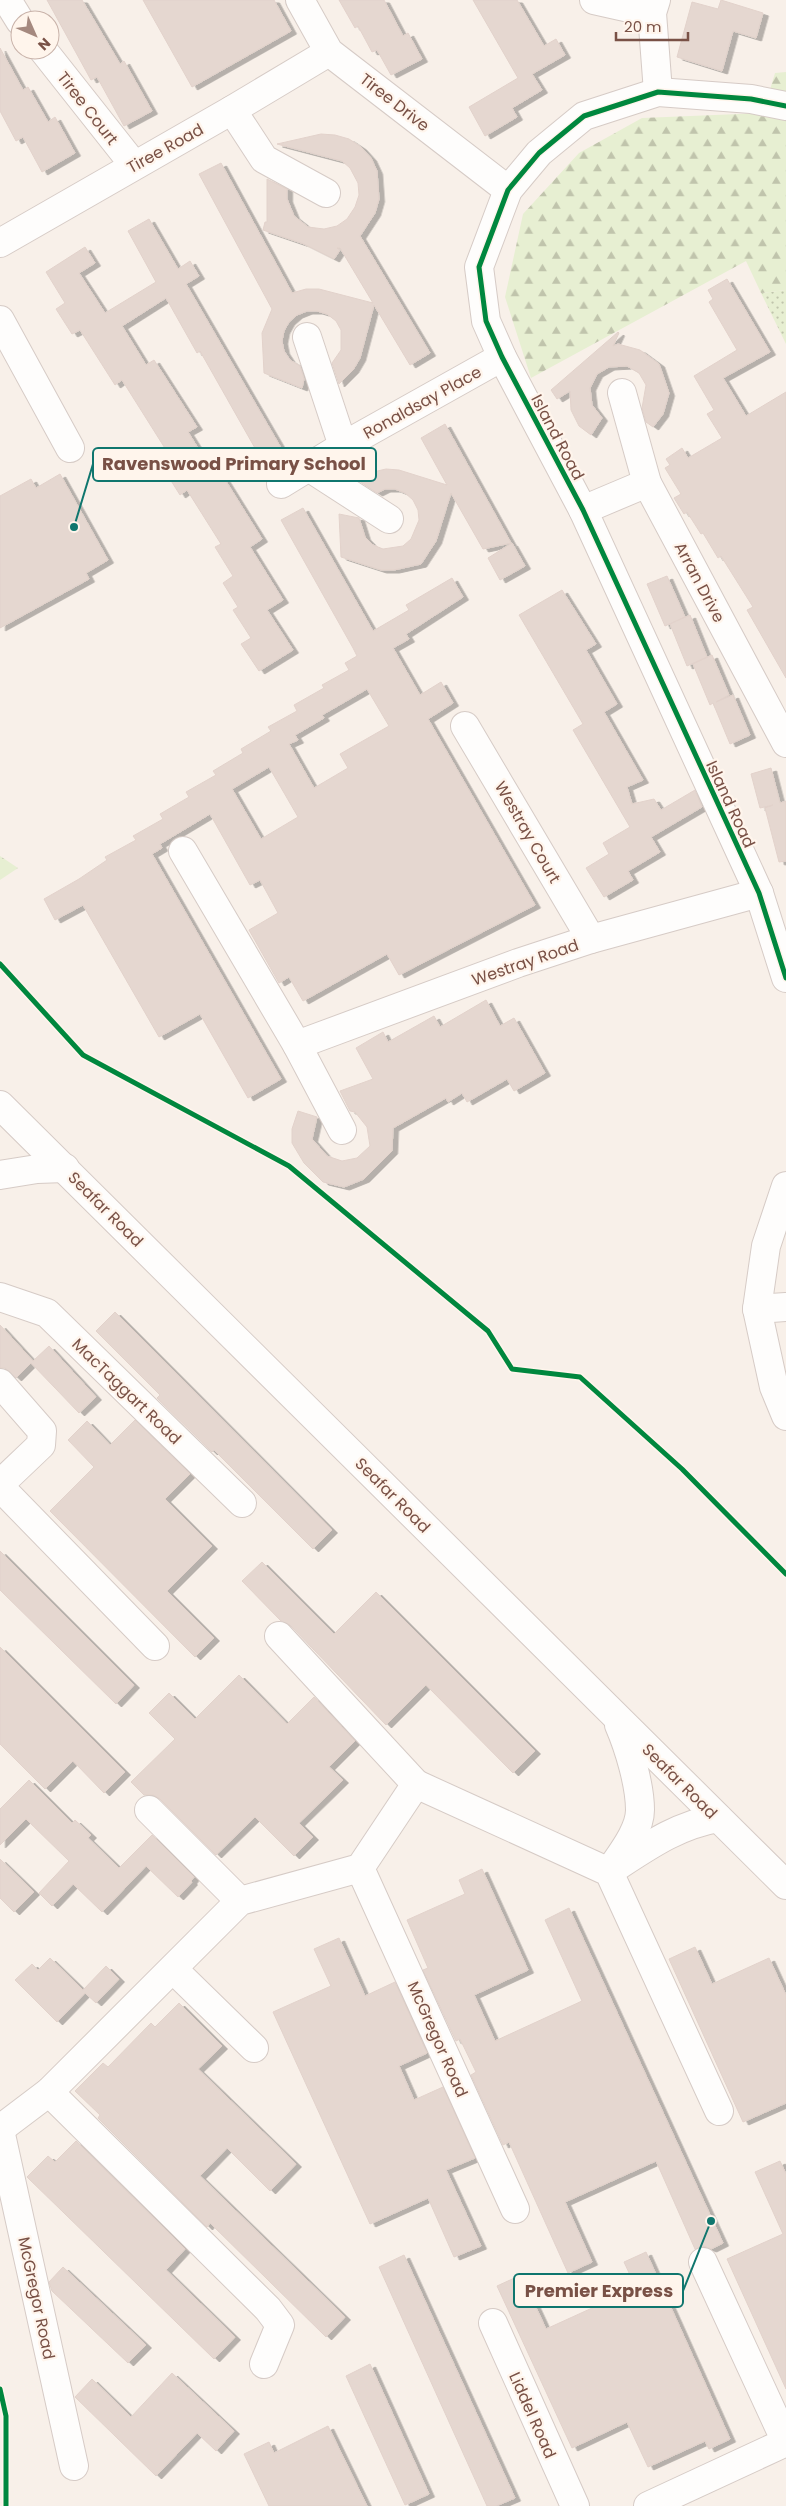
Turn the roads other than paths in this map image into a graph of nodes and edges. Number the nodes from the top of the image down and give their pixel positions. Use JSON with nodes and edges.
{"nodes":[{"id":1,"x":300,"y":0,"type":"edge"},
{"id":2,"x":594,"y":0,"type":"edge"},
{"id":3,"x":654,"y":6,"type":"edge"},
{"id":4,"x":329,"y":52,"type":"junction"},
{"id":5,"x":51,"y":60,"type":"edge"},
{"id":6,"x":658,"y":92,"type":"junction"},
{"id":7,"x":786,"y":106,"type":"edge"},
{"id":8,"x":232,"y":110,"type":"junction"},
{"id":9,"x":134,"y":165,"type":"junction"},
{"id":10,"x":508,"y":190,"type":"junction"},
{"id":11,"x":326,"y":194,"type":"dead end"},
{"id":12,"x":0,"y":243,"type":"edge"},
{"id":13,"x":0,"y":320,"type":"edge"},
{"id":14,"x":307,"y":336,"type":"dead end"},
{"id":15,"x":502,"y":357,"type":"junction"},
{"id":16,"x":622,"y":393,"type":"dead end"},
{"id":17,"x":343,"y":446,"type":"junction"},
{"id":18,"x":70,"y":448,"type":"dead end"},
{"id":19,"x":310,"y":468,"type":"junction"},
{"id":20,"x":647,"y":482,"type":"junction"},
{"id":21,"x":281,"y":484,"type":"dead end"},
{"id":22,"x":583,"y":510,"type":"junction"},
{"id":23,"x":389,"y":519,"type":"dead end"},
{"id":24,"x":465,"y":726,"type":"dead end"},
{"id":25,"x":786,"y":743,"type":"edge"},
{"id":26,"x":183,"y":851,"type":"dead end"},
{"id":27,"x":759,"y":893,"type":"junction"},
{"id":28,"x":591,"y":939,"type":"junction"},
{"id":29,"x":786,"y":978,"type":"edge"},
{"id":30,"x":297,"y":1045,"type":"junction"},
{"id":31,"x":0,"y":1105,"type":"edge"},
{"id":32,"x":342,"y":1130,"type":"dead end"},
{"id":33,"x":65,"y":1168,"type":"junction"},
{"id":34,"x":0,"y":1175,"type":"edge"},
{"id":35,"x":786,"y":1186,"type":"edge"},
{"id":36,"x":0,"y":1297,"type":"edge"},
{"id":37,"x":786,"y":1306,"type":"edge"},
{"id":38,"x":757,"y":1309,"type":"junction"},
{"id":39,"x":0,"y":1383,"type":"edge"},
{"id":40,"x":786,"y":1416,"type":"edge"},
{"id":41,"x":0,"y":1486,"type":"edge"},
{"id":42,"x":242,"y":1503,"type":"dead end"},
{"id":43,"x":279,"y":1636,"type":"dead end"},
{"id":44,"x":155,"y":1646,"type":"dead end"},
{"id":45,"x":616,"y":1716,"type":"junction"},
{"id":46,"x":416,"y":1784,"type":"junction"},
{"id":47,"x":149,"y":1810,"type":"dead end"},
{"id":48,"x":718,"y":1818,"type":"junction"},
{"id":49,"x":360,"y":1868,"type":"junction"},
{"id":50,"x":609,"y":1872,"type":"junction"},
{"id":51,"x":782,"y":1878,"type":"edge"},
{"id":52,"x":240,"y":1901,"type":"junction"},
{"id":53,"x":173,"y":1969,"type":"junction"},
{"id":54,"x":254,"y":2048,"type":"dead end"},
{"id":55,"x":49,"y":2092,"type":"junction"},
{"id":56,"x":719,"y":2111,"type":"dead end"},
{"id":57,"x":0,"y":2130,"type":"edge"},
{"id":58,"x":515,"y":2209,"type":"dead end"},
{"id":59,"x":703,"y":2262,"type":"dead end"},
{"id":60,"x":493,"y":2323,"type":"dead end"},
{"id":61,"x":264,"y":2364,"type":"dead end"},
{"id":62,"x":74,"y":2466,"type":"dead end"},
{"id":63,"x":665,"y":2503,"type":"edge"},
{"id":64,"x":575,"y":2506,"type":"edge"}],
"edges":[{"from":1,"to":4,"type":"street","name":"Tiree Drive"},
{"from":2,"to":3,"type":"street"},
{"from":3,"to":6,"type":"street"},
{"from":4,"to":8,"type":"street","name":"Tiree Road"},
{"from":4,"to":10,"type":"street","name":"Tiree Drive"},
{"from":5,"to":9,"type":"street","name":"Tiree Court"},
{"from":6,"to":7,"type":"street","name":"Island Road"},
{"from":6,"to":10,"type":"street","name":"Island Road"},
{"from":8,"to":9,"type":"street","name":"Tiree Road"},
{"from":8,"to":11,"type":"street"},
{"from":9,"to":12,"type":"street","name":"Tiree Road"},
{"from":10,"to":15,"type":"street","name":"Island Road"},
{"from":13,"to":18,"type":"street"},
{"from":14,"to":17,"type":"street","name":"Ronaldsay Place"},
{"from":15,"to":17,"type":"street","name":"Ronaldsay Place"},
{"from":15,"to":22,"type":"street","name":"Island Road"},
{"from":16,"to":20,"type":"street","name":"Arran Drive"},
{"from":17,"to":19,"type":"street","name":"Ronaldsay Place"},
{"from":19,"to":21,"type":"street","name":"Ronaldsay Place"},
{"from":19,"to":23,"type":"street"},
{"from":20,"to":22,"type":"street"},
{"from":20,"to":25,"type":"street","name":"Arran Drive"},
{"from":22,"to":27,"type":"street","name":"Island Road"},
{"from":24,"to":28,"type":"street","name":"Westray Court"},
{"from":26,"to":30,"type":"street"},
{"from":27,"to":28,"type":"street","name":"Westray Road"},
{"from":27,"to":29,"type":"street","name":"Island Road"},
{"from":28,"to":30,"type":"street","name":"Westray Road"},
{"from":30,"to":32,"type":"street"},
{"from":31,"to":33,"type":"street","name":"Seafar Road"},
{"from":33,"to":34,"type":"street"},
{"from":33,"to":45,"type":"street","name":"Seafar Road"},
{"from":35,"to":38,"type":"street"},
{"from":36,"to":42,"type":"street","name":"MacTaggart Road"},
{"from":37,"to":38,"type":"street"},
{"from":38,"to":40,"type":"street"},
{"from":39,"to":41,"type":"street"},
{"from":41,"to":44,"type":"street"},
{"from":43,"to":46,"type":"street"},
{"from":45,"to":48,"type":"street","name":"Seafar Road"},
{"from":45,"to":50,"type":"street"},
{"from":46,"to":49,"type":"street"},
{"from":46,"to":50,"type":"street"},
{"from":47,"to":52,"type":"street"},
{"from":48,"to":50,"type":"street"},
{"from":48,"to":51,"type":"street","name":"Seafar Road"},
{"from":49,"to":52,"type":"street"},
{"from":49,"to":58,"type":"street","name":"McGregor Road"},
{"from":50,"to":56,"type":"street"},
{"from":52,"to":53,"type":"street","name":"McGregor Road"},
{"from":53,"to":54,"type":"street"},
{"from":53,"to":55,"type":"street","name":"McGregor Road"},
{"from":55,"to":57,"type":"street","name":"McGregor Road"},
{"from":55,"to":61,"type":"street"},
{"from":57,"to":62,"type":"street","name":"McGregor Road"},
{"from":59,"to":63,"type":"street"},
{"from":60,"to":64,"type":"street","name":"Liddel Road"}]}
